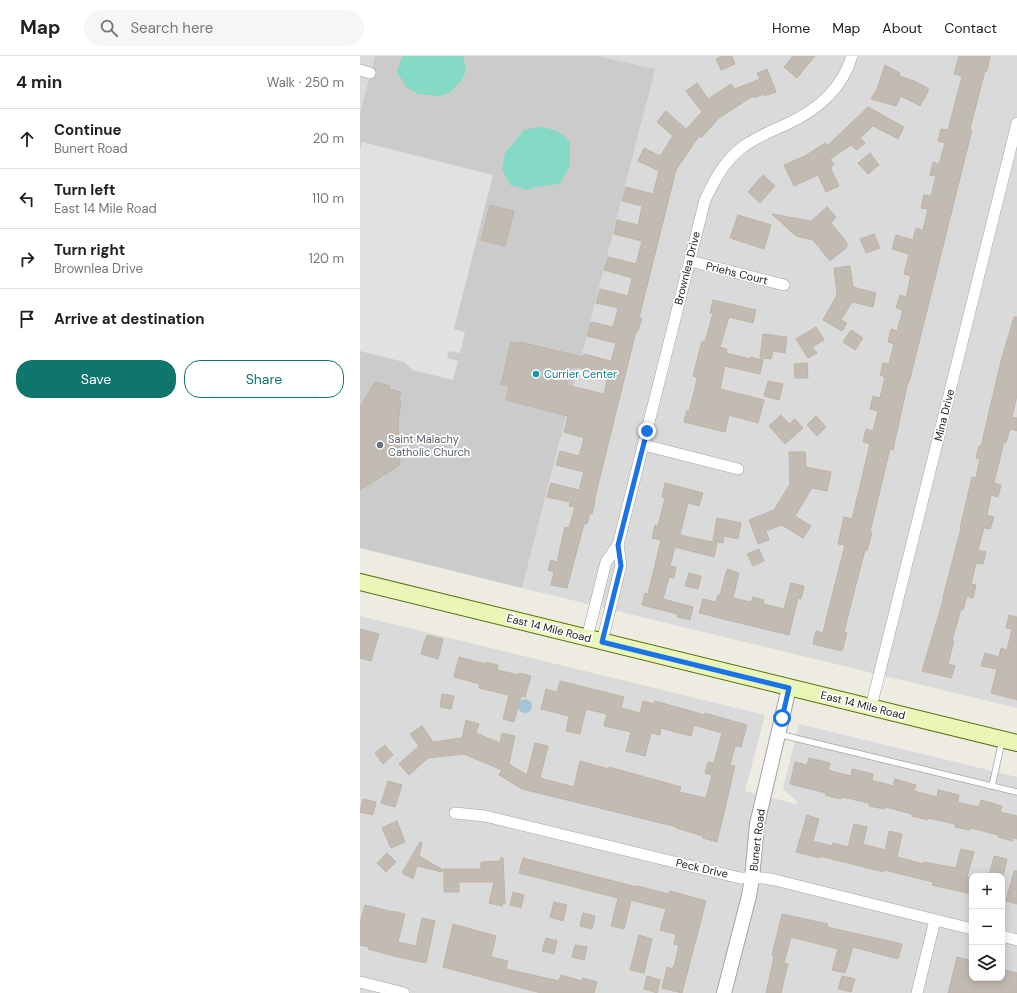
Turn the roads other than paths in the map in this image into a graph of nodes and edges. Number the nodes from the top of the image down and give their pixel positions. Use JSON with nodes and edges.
{"nodes":[{"id":1,"x":852,"y":56,"type":"edge"},
{"id":2,"x":1017,"y":123,"type":"edge"},
{"id":3,"x":690,"y":261,"type":"junction"},
{"id":4,"x":784,"y":285,"type":"dead end"},
{"id":5,"x":644,"y":445,"type":"junction"},
{"id":6,"x":738,"y":469,"type":"dead end"},
{"id":7,"x":618,"y":545,"type":"junction"},
{"id":8,"x":360,"y":582,"type":"edge"},
{"id":9,"x":595,"y":640,"type":"junction"},
{"id":10,"x":789,"y":688,"type":"junction"},
{"id":11,"x":871,"y":707,"type":"junction"},
{"id":12,"x":778,"y":734,"type":"junction"},
{"id":13,"x":1010,"y":741,"type":"edge"},
{"id":14,"x":992,"y":786,"type":"junction"},
{"id":15,"x":1017,"y":792,"type":"edge"},
{"id":16,"x":455,"y":813,"type":"dead end"},
{"id":17,"x":752,"y":878,"type":"junction"},
{"id":18,"x":935,"y":920,"type":"junction"},
{"id":19,"x":969,"y":928,"type":"edge"},
{"id":20,"x":1005,"y":937,"type":"edge"},
{"id":21,"x":1017,"y":940,"type":"edge"},
{"id":22,"x":360,"y":982,"type":"edge"},
{"id":23,"x":404,"y":993,"type":"edge"},
{"id":24,"x":724,"y":993,"type":"edge"},
{"id":25,"x":917,"y":993,"type":"edge"}],
"edges":[{"from":1,"to":3,"type":"street","name":"Brownlea Drive"},
{"from":2,"to":11,"type":"street","name":"Mina Drive"},
{"from":3,"to":4,"type":"street","name":"Priehs Court"},
{"from":3,"to":5,"type":"street","name":"Brownlea Drive"},
{"from":5,"to":6,"type":"street"},
{"from":5,"to":7,"type":"street","name":"Brownlea Drive"},
{"from":7,"to":9,"type":"street","name":"Brownlea Drive"},
{"from":7,"to":9,"type":"street","name":"Brownlea Drive"},
{"from":8,"to":9,"type":"main road","name":"East 14 Mile Road"},
{"from":9,"to":10,"type":"main road","name":"East 14 Mile Road"},
{"from":10,"to":11,"type":"main road","name":"East 14 Mile Road"},
{"from":10,"to":12,"type":"street","name":"Bunert Road"},
{"from":11,"to":13,"type":"main road","name":"East 14 Mile Road"},
{"from":12,"to":14,"type":"lane"},
{"from":12,"to":17,"type":"street","name":"Bunert Road"},
{"from":13,"to":14,"type":"lane"},
{"from":14,"to":15,"type":"lane"},
{"from":16,"to":17,"type":"street","name":"Peck Drive"},
{"from":17,"to":18,"type":"street","name":"Peck Drive"},
{"from":17,"to":24,"type":"street","name":"Bunert Road"},
{"from":18,"to":19,"type":"street","name":"Peck Drive"},
{"from":18,"to":25,"type":"street"},
{"from":20,"to":21,"type":"street"},
{"from":22,"to":23,"type":"street"}]}
